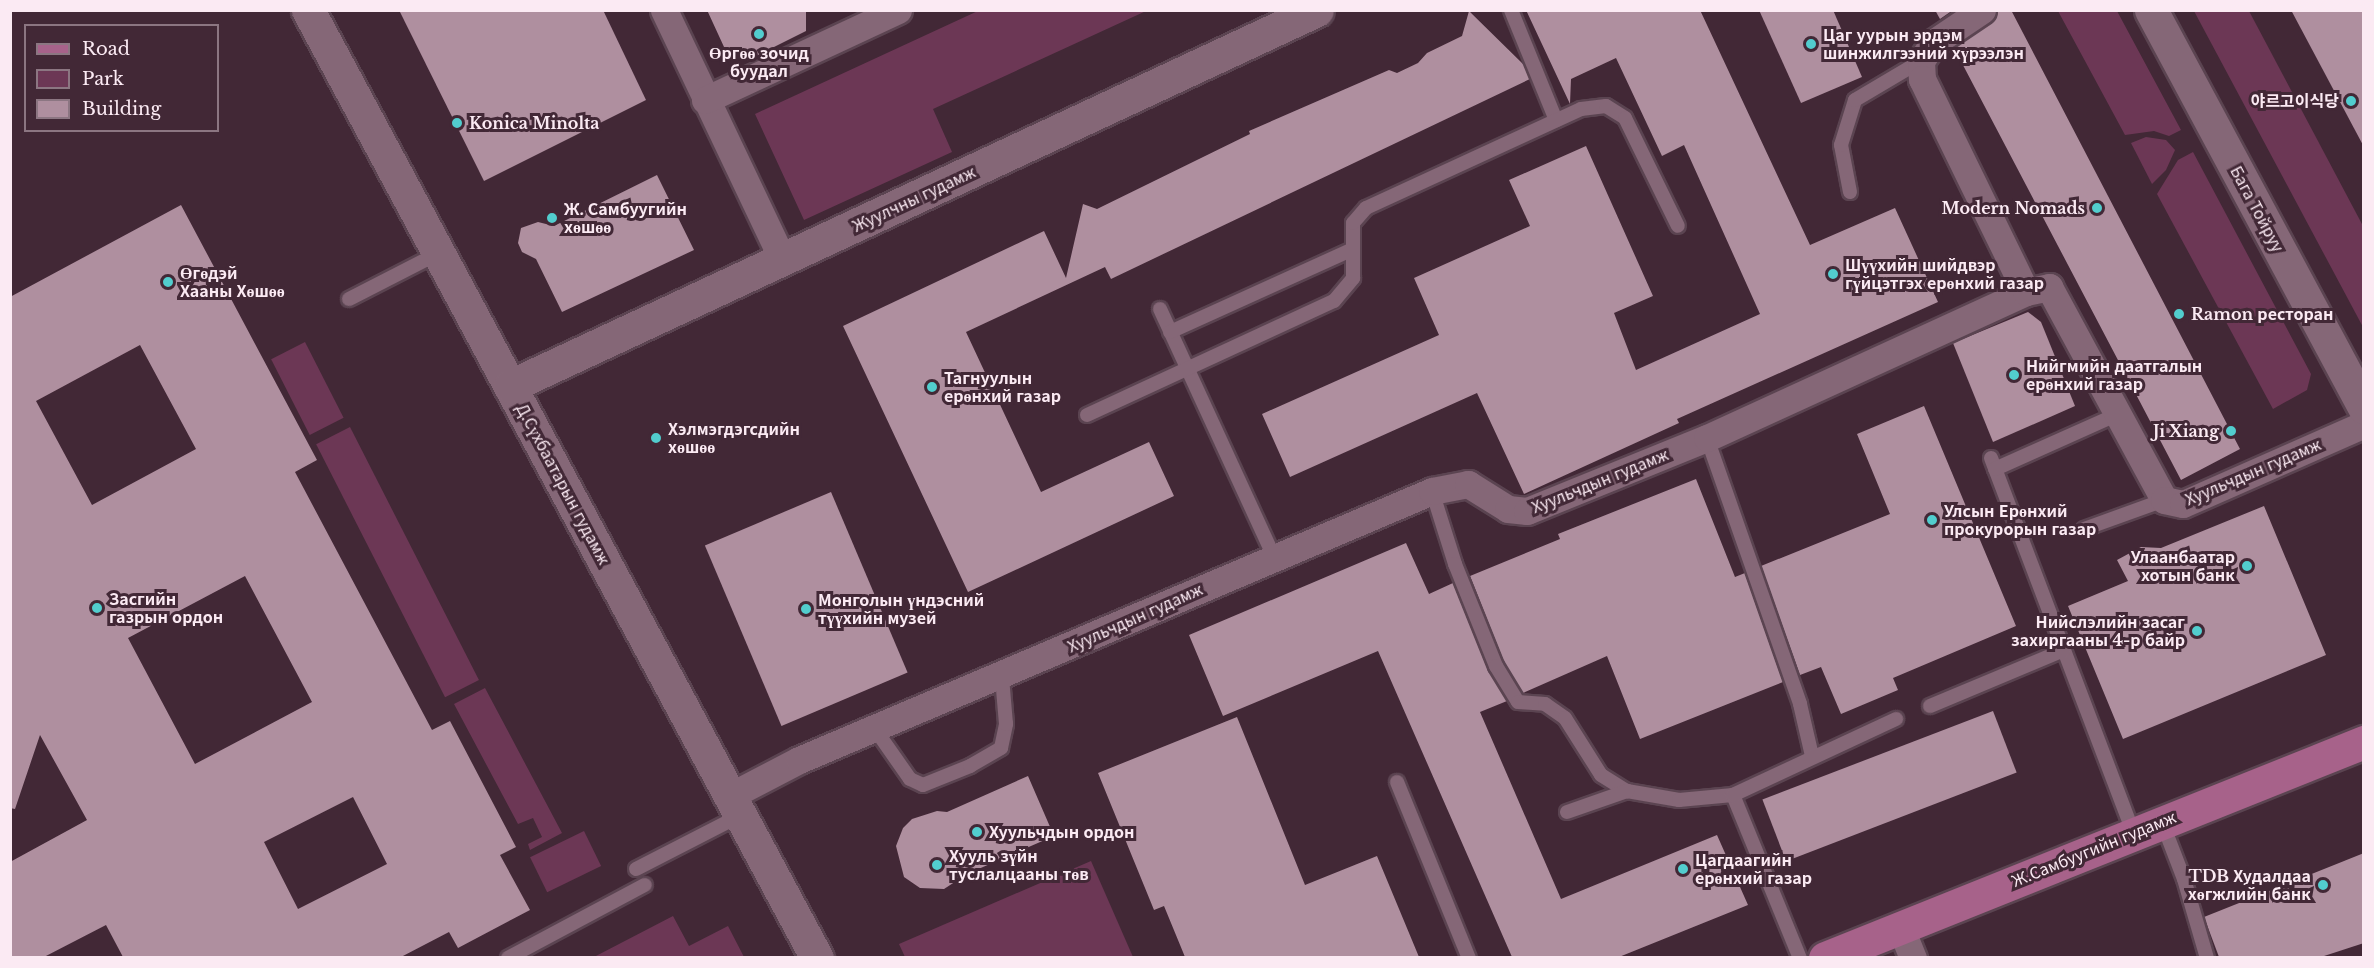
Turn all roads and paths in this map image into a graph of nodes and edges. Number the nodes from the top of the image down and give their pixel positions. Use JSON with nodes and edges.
{"nodes":[{"id":1,"x":308,"y":10,"type":"edge"},
{"id":2,"x":664,"y":10,"type":"edge"},
{"id":3,"x":898,"y":10,"type":"edge"},
{"id":4,"x":1317,"y":10,"type":"edge"},
{"id":5,"x":1511,"y":10,"type":"edge"},
{"id":6,"x":1982,"y":10,"type":"edge"},
{"id":7,"x":2151,"y":10,"type":"edge"},
{"id":8,"x":1922,"y":61,"type":"junction"},
{"id":9,"x":705,"y":100,"type":"junction"},
{"id":10,"x":1556,"y":120,"type":"junction"},
{"id":11,"x":1850,"y":192,"type":"dead end"},
{"id":12,"x":1678,"y":226,"type":"dead end"},
{"id":13,"x":1352,"y":250,"type":"junction"},
{"id":14,"x":439,"y":253,"type":"junction"},
{"id":15,"x":782,"y":259,"type":"junction"},
{"id":16,"x":2026,"y":292,"type":"junction"},
{"id":17,"x":349,"y":299,"type":"dead end"},
{"id":18,"x":1160,"y":309,"type":"dead end"},
{"id":19,"x":1170,"y":332,"type":"junction"},
{"id":20,"x":1187,"y":372,"type":"junction"},
{"id":21,"x":510,"y":386,"type":"junction"},
{"id":22,"x":2363,"y":409,"type":"edge"},
{"id":23,"x":2120,"y":413,"type":"junction"},
{"id":24,"x":1087,"y":415,"type":"dead end"},
{"id":25,"x":1707,"y":438,"type":"junction"},
{"id":26,"x":1432,"y":491,"type":"junction"},
{"id":27,"x":2164,"y":500,"type":"junction"},
{"id":28,"x":2084,"y":529,"type":"dead end"},
{"id":29,"x":1274,"y":557,"type":"junction"},
{"id":30,"x":2064,"y":650,"type":"junction"},
{"id":31,"x":1002,"y":677,"type":"junction"},
{"id":32,"x":1930,"y":706,"type":"dead end"},
{"id":33,"x":1896,"y":719,"type":"dead end"},
{"id":34,"x":875,"y":729,"type":"junction"},
{"id":35,"x":2364,"y":742,"type":"edge"},
{"id":36,"x":1812,"y":756,"type":"junction"},
{"id":37,"x":1397,"y":782,"type":"dead end"},
{"id":38,"x":1627,"y":791,"type":"junction"},
{"id":39,"x":1733,"y":795,"type":"junction"},
{"id":40,"x":734,"y":806,"type":"junction"},
{"id":41,"x":1567,"y":812,"type":"dead end"},
{"id":42,"x":2148,"y":828,"type":"junction"},
{"id":43,"x":636,"y":869,"type":"dead end"},
{"id":44,"x":645,"y":885,"type":"dead end"},
{"id":45,"x":1900,"y":926,"type":"junction"},
{"id":46,"x":508,"y":957,"type":"edge"},
{"id":47,"x":817,"y":957,"type":"edge"},
{"id":48,"x":1469,"y":957,"type":"edge"},
{"id":49,"x":1800,"y":957,"type":"edge"},
{"id":50,"x":1825,"y":957,"type":"edge"},
{"id":51,"x":1913,"y":957,"type":"edge"},
{"id":52,"x":2207,"y":957,"type":"edge"}],
"edges":[{"from":1,"to":14,"type":"main road","name":"Д.Сүхбаатарын гудамж"},
{"from":2,"to":9,"type":"street"},
{"from":3,"to":9,"type":"street"},
{"from":4,"to":15,"type":"main road","name":"Жуулчны гудамж"},
{"from":5,"to":10,"type":"lane"},
{"from":6,"to":8,"type":"street"},
{"from":7,"to":22,"type":"main road","name":"Бага Тойруу"},
{"from":8,"to":11,"type":"lane"},
{"from":8,"to":16,"type":"street"},
{"from":9,"to":15,"type":"street"},
{"from":10,"to":12,"type":"lane"},
{"from":10,"to":13,"type":"lane"},
{"from":13,"to":19,"type":"lane"},
{"from":13,"to":20,"type":"lane"},
{"from":14,"to":17,"type":"lane"},
{"from":14,"to":21,"type":"main road","name":"Д.Сүхбаатарын гудамж"},
{"from":15,"to":21,"type":"main road","name":"Жуулчны гудамж"},
{"from":16,"to":23,"type":"street","name":"Хуульчдын гудамж"},
{"from":16,"to":25,"type":"street","name":"Хуульчдын гудамж"},
{"from":18,"to":19,"type":"lane"},
{"from":19,"to":20,"type":"lane"},
{"from":20,"to":24,"type":"lane"},
{"from":20,"to":29,"type":"lane"},
{"from":21,"to":40,"type":"main road","name":"Д.Сүхбаатарын гудамж"},
{"from":22,"to":27,"type":"street","name":"Хуульчдын гудамж"},
{"from":23,"to":27,"type":"street","name":"Хуульчдын гудамж"},
{"from":23,"to":30,"type":"lane"},
{"from":25,"to":26,"type":"street","name":"Хуульчдын гудамж"},
{"from":25,"to":36,"type":"lane"},
{"from":26,"to":29,"type":"street","name":"Хуульчдын гудамж"},
{"from":26,"to":38,"type":"lane"},
{"from":27,"to":28,"type":"lane"},
{"from":29,"to":31,"type":"street","name":"Хуульчдын гудамж"},
{"from":30,"to":32,"type":"lane"},
{"from":30,"to":42,"type":"lane"},
{"from":31,"to":34,"type":"street","name":"Хуульчдын гудамж"},
{"from":31,"to":34,"type":"lane"},
{"from":33,"to":36,"type":"lane"},
{"from":34,"to":40,"type":"street","name":"Хуульчдын гудамж"},
{"from":35,"to":42,"type":"main road","name":"Ж.Самбуугийн гудамж"},
{"from":36,"to":39,"type":"lane"},
{"from":37,"to":48,"type":"lane"},
{"from":38,"to":39,"type":"lane"},
{"from":38,"to":41,"type":"lane"},
{"from":39,"to":49,"type":"lane"},
{"from":40,"to":43,"type":"lane"},
{"from":40,"to":47,"type":"main road","name":"Д.Сүхбаатарын гудамж"},
{"from":42,"to":45,"type":"main road","name":"Ж.Самбуугийн гудамж"},
{"from":42,"to":52,"type":"lane"},
{"from":44,"to":46,"type":"lane"},
{"from":45,"to":50,"type":"main road","name":"Ж.Самбуугийн гудамж"},
{"from":45,"to":51,"type":"street"}]}
